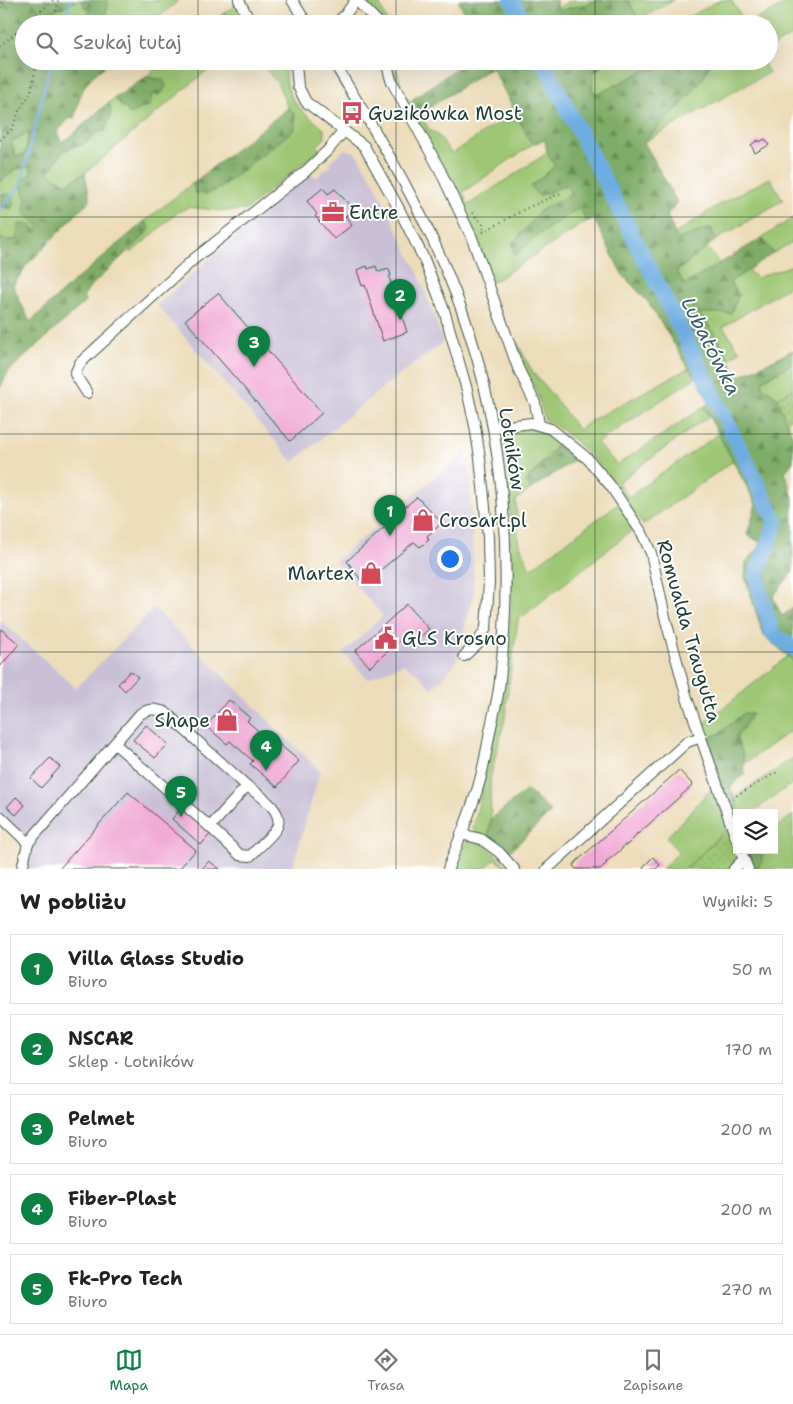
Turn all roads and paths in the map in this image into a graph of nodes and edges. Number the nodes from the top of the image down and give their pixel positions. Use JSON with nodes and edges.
{"nodes":[{"id":1,"x":4,"y":0,"type":"edge"},
{"id":2,"x":53,"y":0,"type":"edge"},
{"id":3,"x":58,"y":0,"type":"edge"},
{"id":4,"x":239,"y":0,"type":"edge"},
{"id":5,"x":292,"y":0,"type":"edge"},
{"id":6,"x":356,"y":0,"type":"edge"},
{"id":7,"x":0,"y":8,"type":"edge"},
{"id":8,"x":36,"y":15,"type":"edge"},
{"id":9,"x":53,"y":15,"type":"edge"},
{"id":10,"x":246,"y":15,"type":"edge"},
{"id":11,"x":301,"y":15,"type":"edge"},
{"id":12,"x":345,"y":15,"type":"edge"},
{"id":13,"x":371,"y":15,"type":"edge"},
{"id":14,"x":15,"y":33,"type":"edge"},
{"id":15,"x":0,"y":46,"type":"edge"},
{"id":16,"x":35,"y":70,"type":"edge"},
{"id":17,"x":297,"y":70,"type":"edge"},
{"id":18,"x":338,"y":70,"type":"edge"},
{"id":19,"x":388,"y":70,"type":"edge"},
{"id":20,"x":344,"y":131,"type":"junction"},
{"id":21,"x":0,"y":140,"type":"edge"},
{"id":22,"x":563,"y":192,"type":"dead end"},
{"id":23,"x":472,"y":238,"type":"junction"},
{"id":24,"x":87,"y":393,"type":"dead end"},
{"id":25,"x":539,"y":424,"type":"junction"},
{"id":26,"x":494,"y":428,"type":"junction"},
{"id":27,"x":464,"y":656,"type":"dead end"},
{"id":28,"x":701,"y":737,"type":"junction"},
{"id":29,"x":115,"y":744,"type":"junction"},
{"id":30,"x":779,"y":771,"type":"dead end"},
{"id":31,"x":247,"y":786,"type":"junction"},
{"id":32,"x":724,"y":803,"type":"junction"},
{"id":33,"x":0,"y":816,"type":"edge"},
{"id":34,"x":210,"y":827,"type":"junction"},
{"id":35,"x":733,"y":829,"type":"edge"},
{"id":36,"x":461,"y":834,"type":"junction"},
{"id":37,"x":28,"y":843,"type":"junction"},
{"id":38,"x":744,"y":860,"type":"edge"},
{"id":39,"x":22,"y":869,"type":"edge"},
{"id":40,"x":448,"y":869,"type":"edge"},
{"id":41,"x":514,"y":869,"type":"edge"},
{"id":42,"x":547,"y":869,"type":"edge"},
{"id":43,"x":734,"y":869,"type":"edge"}],
"edges":[{"from":1,"to":7,"type":"path"},
{"from":2,"to":8,"type":"path"},
{"from":3,"to":9,"type":"path"},
{"from":4,"to":10,"type":"street"},
{"from":5,"to":11,"type":"street"},
{"from":6,"to":12,"type":"street"},
{"from":6,"to":13,"type":"street"},
{"from":14,"to":15,"type":"path"},
{"from":16,"to":21,"type":"path"},
{"from":17,"to":20,"type":"street"},
{"from":18,"to":26,"type":"street","name":"Lotników"},
{"from":19,"to":23,"type":"street"},
{"from":20,"to":24,"type":"street"},
{"from":20,"to":27,"type":"street"},
{"from":22,"to":23,"type":"path"},
{"from":23,"to":25,"type":"street"},
{"from":25,"to":26,"type":"street"},
{"from":25,"to":28,"type":"street","name":"Romualda Traugutta"},
{"from":26,"to":36,"type":"street","name":"Lotników"},
{"from":28,"to":32,"type":"street","name":"Romualda Traugutta"},
{"from":28,"to":42,"type":"street"},
{"from":29,"to":31,"type":"street"},
{"from":29,"to":34,"type":"street"},
{"from":29,"to":37,"type":"street"},
{"from":30,"to":32,"type":"path"},
{"from":31,"to":34,"type":"street"},
{"from":31,"to":34,"type":"street"},
{"from":32,"to":35,"type":"street","name":"Romualda Traugutta"},
{"from":33,"to":37,"type":"street"},
{"from":36,"to":40,"type":"street","name":"Lotników"},
{"from":36,"to":41,"type":"street"},
{"from":37,"to":39,"type":"street"},
{"from":38,"to":43,"type":"street"}]}
